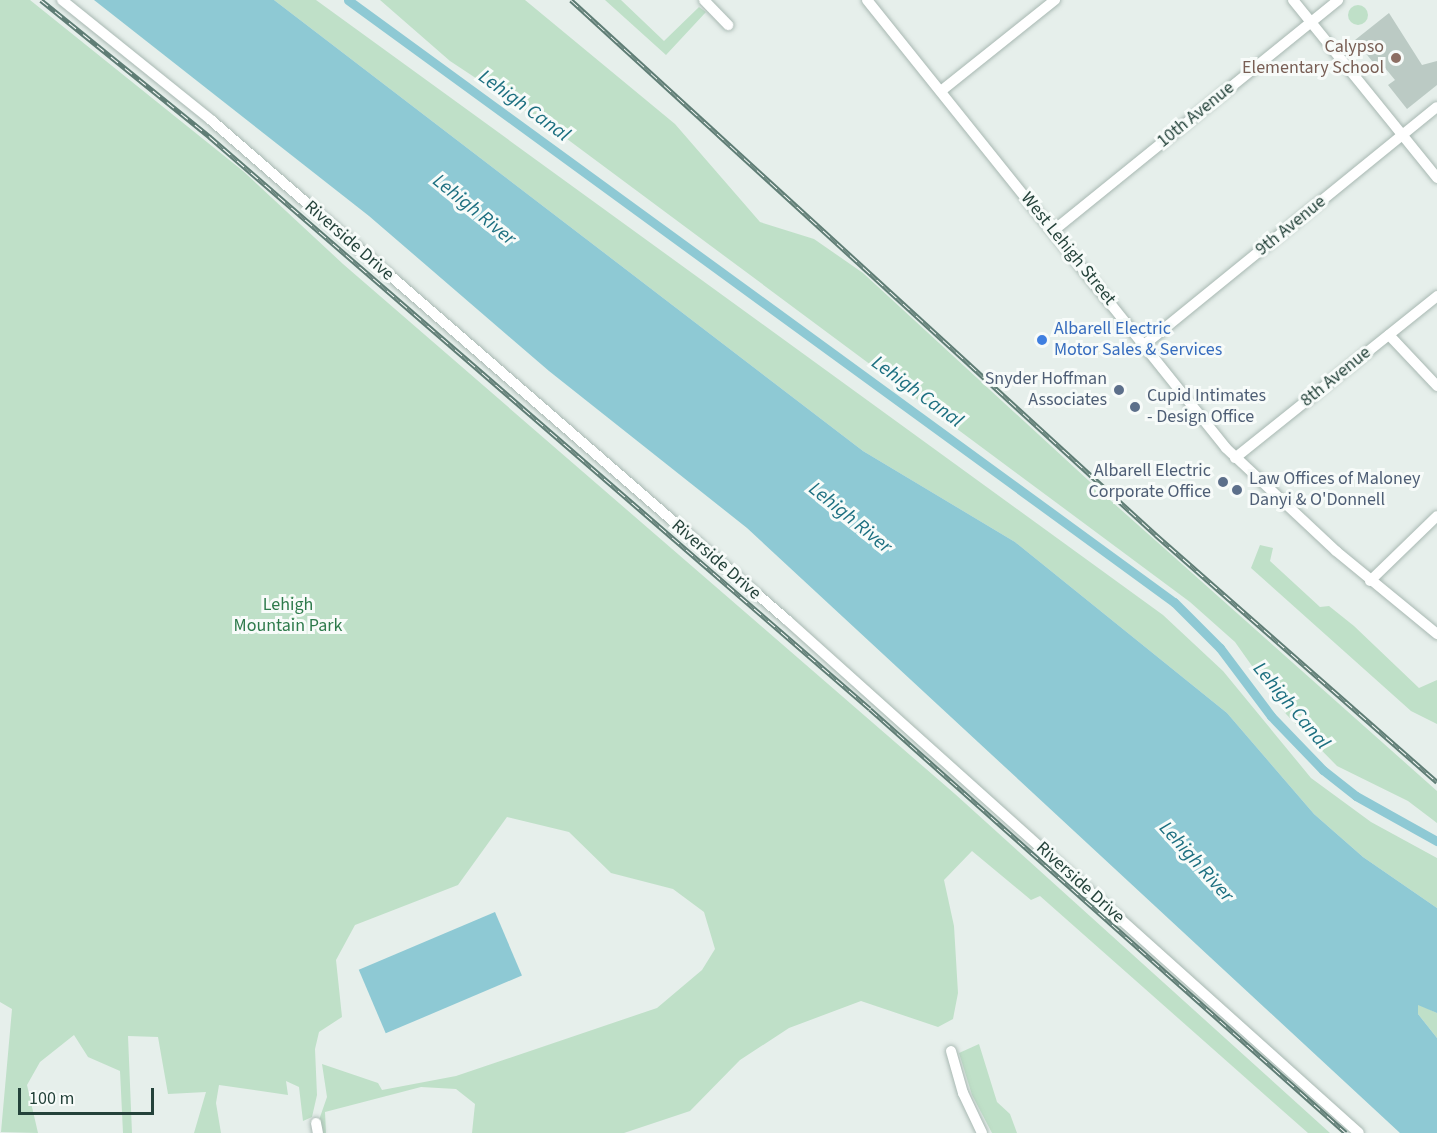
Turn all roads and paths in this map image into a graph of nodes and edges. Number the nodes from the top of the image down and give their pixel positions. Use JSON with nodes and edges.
{"nodes":[{"id":1,"x":62,"y":0,"type":"edge"},
{"id":2,"x":704,"y":0,"type":"edge"},
{"id":3,"x":867,"y":0,"type":"edge"},
{"id":4,"x":1055,"y":0,"type":"edge"},
{"id":5,"x":1293,"y":0,"type":"edge"},
{"id":6,"x":1338,"y":0,"type":"edge"},
{"id":7,"x":1311,"y":23,"type":"junction"},
{"id":8,"x":728,"y":25,"type":"dead end"},
{"id":9,"x":941,"y":91,"type":"junction"},
{"id":10,"x":1437,"y":108,"type":"edge"},
{"id":11,"x":1402,"y":135,"type":"junction"},
{"id":12,"x":1437,"y":178,"type":"edge"},
{"id":13,"x":1053,"y":231,"type":"junction"},
{"id":14,"x":1437,"y":296,"type":"edge"},
{"id":15,"x":1389,"y":334,"type":"junction"},
{"id":16,"x":1144,"y":345,"type":"junction"},
{"id":17,"x":1437,"y":386,"type":"edge"},
{"id":18,"x":1236,"y":458,"type":"junction"},
{"id":19,"x":1437,"y":516,"type":"edge"},
{"id":20,"x":1370,"y":581,"type":"junction"},
{"id":21,"x":1437,"y":634,"type":"edge"},
{"id":22,"x":951,"y":1051,"type":"dead end"},
{"id":23,"x":982,"y":1133,"type":"edge"},
{"id":24,"x":1359,"y":1133,"type":"edge"}],
"edges":[{"from":1,"to":24,"type":"street","name":"Riverside Drive"},
{"from":2,"to":8,"type":"street"},
{"from":3,"to":9,"type":"street","name":"West Lehigh Street"},
{"from":4,"to":9,"type":"street"},
{"from":5,"to":7,"type":"street"},
{"from":6,"to":7,"type":"street","name":"10th Avenue"},
{"from":7,"to":11,"type":"street"},
{"from":7,"to":13,"type":"street","name":"10th Avenue"},
{"from":9,"to":13,"type":"street","name":"West Lehigh Street"},
{"from":10,"to":11,"type":"street","name":"9th Avenue"},
{"from":11,"to":12,"type":"street"},
{"from":11,"to":16,"type":"street","name":"9th Avenue"},
{"from":13,"to":16,"type":"street","name":"West Lehigh Street"},
{"from":14,"to":15,"type":"street","name":"8th Avenue"},
{"from":15,"to":17,"type":"street"},
{"from":15,"to":18,"type":"street","name":"8th Avenue"},
{"from":16,"to":18,"type":"street","name":"West Lehigh Street"},
{"from":18,"to":20,"type":"street","name":"West Lehigh Street"},
{"from":19,"to":20,"type":"street"},
{"from":20,"to":21,"type":"street","name":"West Lehigh Street"},
{"from":22,"to":23,"type":"street"}]}
